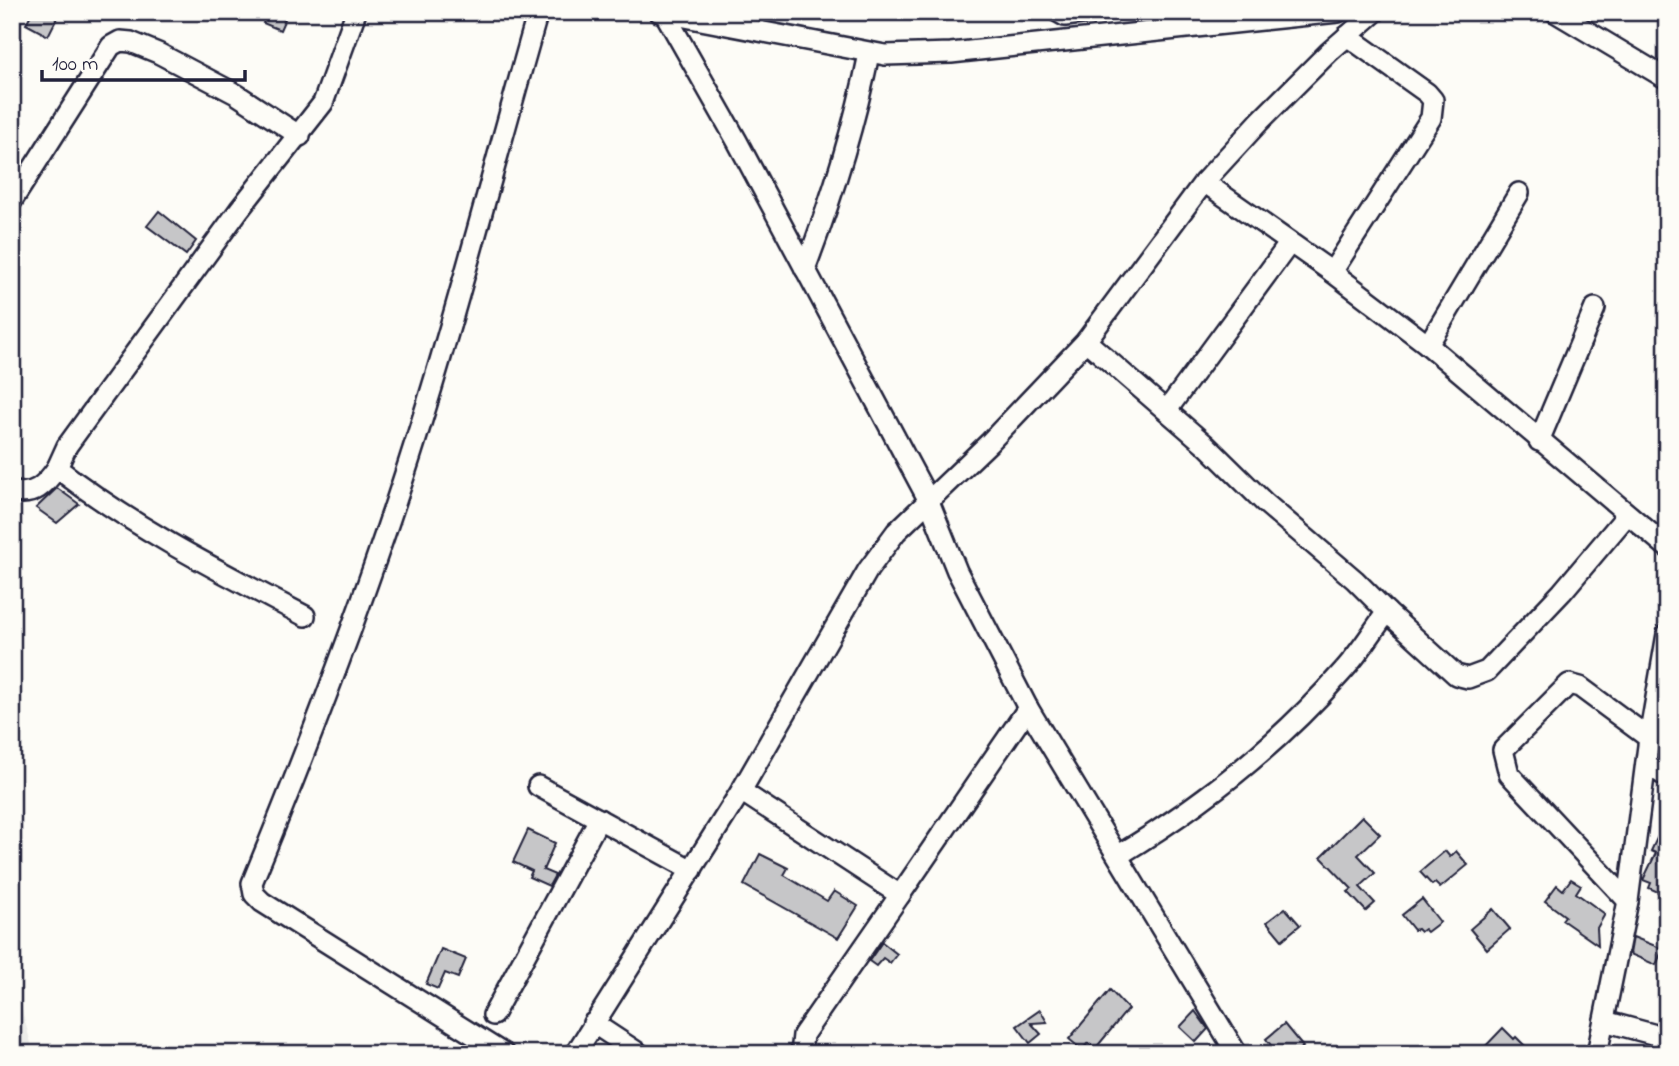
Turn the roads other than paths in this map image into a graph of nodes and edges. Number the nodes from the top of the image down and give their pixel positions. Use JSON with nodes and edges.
{"nodes":[{"id":1,"x":356,"y":12,"type":"edge"},
{"id":2,"x":538,"y":12,"type":"edge"},
{"id":3,"x":1058,"y":12,"type":"edge"},
{"id":4,"x":1097,"y":12,"type":"edge"},
{"id":5,"x":1338,"y":12,"type":"edge"},
{"id":6,"x":1375,"y":12,"type":"edge"},
{"id":7,"x":1555,"y":12,"type":"edge"},
{"id":8,"x":662,"y":13,"type":"edge"},
{"id":9,"x":1347,"y":36,"type":"junction"},
{"id":10,"x":869,"y":54,"type":"junction"},
{"id":11,"x":1667,"y":79,"type":"edge"},
{"id":12,"x":300,"y":136,"type":"junction"},
{"id":13,"x":1204,"y":182,"type":"junction"},
{"id":14,"x":1518,"y":193,"type":"dead end"},
{"id":15,"x":12,"y":201,"type":"edge"},
{"id":16,"x":1289,"y":244,"type":"junction"},
{"id":17,"x":805,"y":269,"type":"junction"},
{"id":18,"x":1332,"y":272,"type":"junction"},
{"id":19,"x":1595,"y":308,"type":"dead end"},
{"id":20,"x":1087,"y":341,"type":"junction"},
{"id":21,"x":1428,"y":345,"type":"junction"},
{"id":22,"x":1167,"y":411,"type":"junction"},
{"id":23,"x":1539,"y":441,"type":"junction"},
{"id":24,"x":57,"y":468,"type":"junction"},
{"id":25,"x":12,"y":491,"type":"edge"},
{"id":26,"x":928,"y":499,"type":"junction"},
{"id":27,"x":1627,"y":515,"type":"junction"},
{"id":28,"x":1667,"y":547,"type":"edge"},
{"id":29,"x":1387,"y":612,"type":"junction"},
{"id":30,"x":305,"y":616,"type":"dead end"},
{"id":31,"x":1667,"y":634,"type":"edge"},
{"id":32,"x":1028,"y":708,"type":"junction"},
{"id":33,"x":1649,"y":738,"type":"junction"},
{"id":34,"x":1646,"y":764,"type":"junction"},
{"id":35,"x":1667,"y":777,"type":"edge"},
{"id":36,"x":538,"y":786,"type":"dead end"},
{"id":37,"x":741,"y":791,"type":"junction"},
{"id":38,"x":599,"y":819,"type":"junction"},
{"id":39,"x":1119,"y":855,"type":"junction"},
{"id":40,"x":692,"y":870,"type":"junction"},
{"id":41,"x":900,"y":895,"type":"junction"},
{"id":42,"x":1628,"y":901,"type":"junction"},
{"id":43,"x":493,"y":1015,"type":"dead end"},
{"id":44,"x":1604,"y":1021,"type":"junction"},
{"id":45,"x":593,"y":1023,"type":"junction"},
{"id":46,"x":1667,"y":1038,"type":"edge"},
{"id":47,"x":503,"y":1054,"type":"edge"},
{"id":48,"x":575,"y":1054,"type":"edge"},
{"id":49,"x":640,"y":1054,"type":"edge"},
{"id":50,"x":801,"y":1054,"type":"edge"},
{"id":51,"x":1237,"y":1054,"type":"edge"},
{"id":52,"x":1597,"y":1054,"type":"edge"}],
"edges":[{"from":1,"to":12,"type":"street"},
{"from":2,"to":47,"type":"street"},
{"from":3,"to":4,"type":"street"},
{"from":5,"to":10,"type":"street"},
{"from":6,"to":9,"type":"street"},
{"from":7,"to":11,"type":"street"},
{"from":8,"to":10,"type":"street"},
{"from":8,"to":17,"type":"street"},
{"from":9,"to":13,"type":"street"},
{"from":9,"to":18,"type":"street"},
{"from":10,"to":17,"type":"street"},
{"from":12,"to":15,"type":"street"},
{"from":12,"to":24,"type":"street"},
{"from":13,"to":16,"type":"street"},
{"from":13,"to":20,"type":"street"},
{"from":14,"to":21,"type":"street"},
{"from":16,"to":18,"type":"street"},
{"from":16,"to":22,"type":"street"},
{"from":17,"to":26,"type":"street"},
{"from":18,"to":21,"type":"street"},
{"from":19,"to":23,"type":"street"},
{"from":20,"to":22,"type":"street"},
{"from":20,"to":26,"type":"street"},
{"from":21,"to":23,"type":"street"},
{"from":22,"to":29,"type":"street"},
{"from":23,"to":27,"type":"street"},
{"from":24,"to":25,"type":"street"},
{"from":24,"to":30,"type":"street"},
{"from":26,"to":32,"type":"street"},
{"from":26,"to":37,"type":"street"},
{"from":27,"to":28,"type":"street"},
{"from":27,"to":29,"type":"street"},
{"from":29,"to":39,"type":"street"},
{"from":31,"to":33,"type":"street"},
{"from":32,"to":39,"type":"street"},
{"from":32,"to":41,"type":"street"},
{"from":33,"to":34,"type":"street"},
{"from":33,"to":42,"type":"street"},
{"from":34,"to":35,"type":"street"},
{"from":34,"to":42,"type":"street"},
{"from":36,"to":38,"type":"street"},
{"from":37,"to":40,"type":"street"},
{"from":37,"to":41,"type":"street"},
{"from":38,"to":40,"type":"street"},
{"from":38,"to":43,"type":"street"},
{"from":39,"to":51,"type":"street"},
{"from":40,"to":45,"type":"street"},
{"from":41,"to":50,"type":"street"},
{"from":42,"to":44,"type":"street"},
{"from":44,"to":46,"type":"street"},
{"from":44,"to":52,"type":"street"},
{"from":45,"to":48,"type":"street"},
{"from":45,"to":49,"type":"street"}]}
